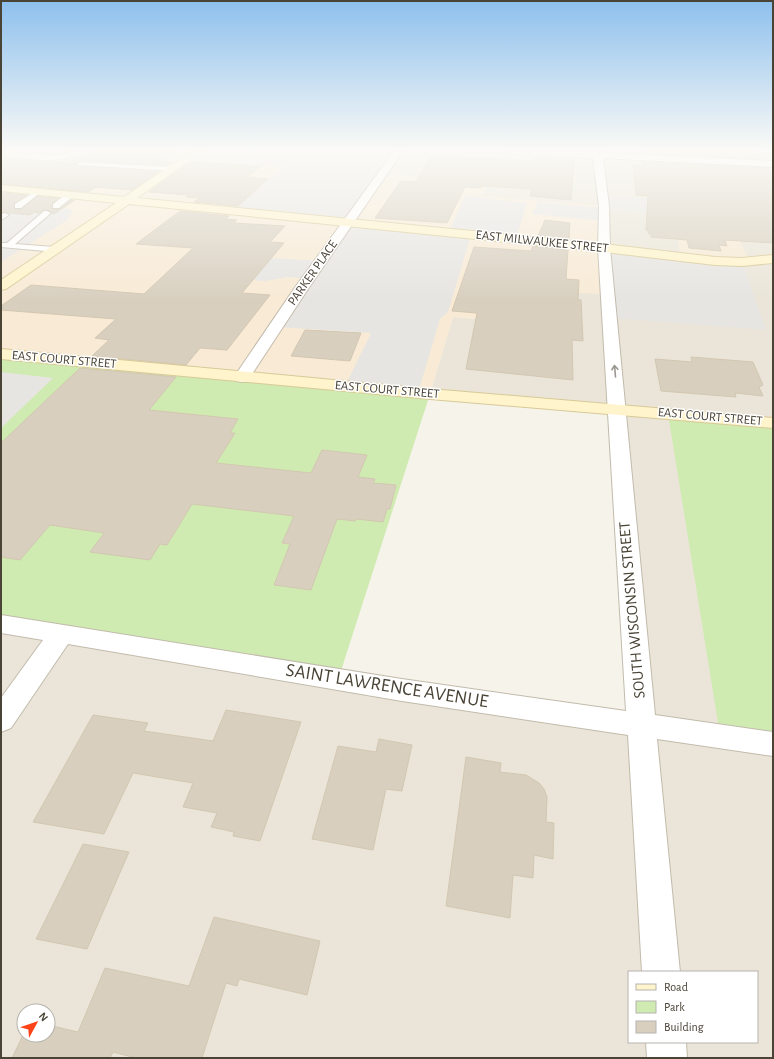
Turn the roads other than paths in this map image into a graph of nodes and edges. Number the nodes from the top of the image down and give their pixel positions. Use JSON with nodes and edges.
{"nodes":[{"id":1,"x":26,"y":200,"type":"edge"},
{"id":2,"x":64,"y":200,"type":"edge"},
{"id":3,"x":126,"y":200,"type":"edge"},
{"id":4,"x":130,"y":200,"type":"edge"},
{"id":5,"x":364,"y":200,"type":"edge"},
{"id":6,"x":603,"y":200,"type":"edge"},
{"id":7,"x":18,"y":206,"type":"dead end"},
{"id":8,"x":56,"y":206,"type":"dead end"},
{"id":9,"x":47,"y":213,"type":"dead end"},
{"id":10,"x":348,"y":223,"type":"junction"},
{"id":11,"x":4,"y":246,"type":"edge"},
{"id":12,"x":604,"y":248,"type":"junction"},
{"id":13,"x":54,"y":250,"type":"junction"},
{"id":14,"x":773,"y":259,"type":"edge"},
{"id":15,"x":1,"y":286,"type":"edge"},
{"id":16,"x":1,"y":354,"type":"edge"},
{"id":17,"x":242,"y":377,"type":"junction"},
{"id":18,"x":618,"y":409,"type":"junction"},
{"id":19,"x":773,"y":423,"type":"edge"},
{"id":20,"x":1,"y":624,"type":"edge"},
{"id":21,"x":62,"y":633,"type":"junction"},
{"id":22,"x":1,"y":720,"type":"edge"},
{"id":23,"x":641,"y":724,"type":"junction"},
{"id":24,"x":773,"y":744,"type":"edge"},
{"id":25,"x":660,"y":971,"type":"edge"},
{"id":26,"x":666,"y":1043,"type":"edge"},
{"id":27,"x":667,"y":1058,"type":"edge"}],
"edges":[{"from":1,"to":7,"type":"lane"},
{"from":2,"to":8,"type":"lane"},
{"from":3,"to":13,"type":"main road"},
{"from":4,"to":10,"type":"main road","name":"EAST MILWAUKEE STREET"},
{"from":5,"to":10,"type":"street","name":"PARKER PLACE"},
{"from":6,"to":12,"type":"street","name":"SOUTH WISCONSIN STREET"},
{"from":9,"to":11,"type":"lane"},
{"from":10,"to":12,"type":"main road","name":"EAST MILWAUKEE STREET"},
{"from":10,"to":17,"type":"street","name":"PARKER PLACE"},
{"from":11,"to":13,"type":"lane"},
{"from":12,"to":14,"type":"main road","name":"EAST MILWAUKEE STREET"},
{"from":18,"to":12,"type":"street","name":"SOUTH WISCONSIN STREET","one_way":true},
{"from":13,"to":15,"type":"main road"},
{"from":16,"to":17,"type":"main road","name":"EAST COURT STREET"},
{"from":17,"to":18,"type":"main road","name":"EAST COURT STREET"},
{"from":18,"to":19,"type":"main road","name":"EAST COURT STREET"},
{"from":18,"to":23,"type":"street","name":"SOUTH WISCONSIN STREET"},
{"from":20,"to":21,"type":"street","name":"SAINT LAWRENCE AVENUE"},
{"from":21,"to":22,"type":"street"},
{"from":21,"to":23,"type":"street","name":"SAINT LAWRENCE AVENUE"},
{"from":23,"to":24,"type":"street","name":"SAINT LAWRENCE AVENUE"},
{"from":23,"to":25,"type":"street","name":"SOUTH WISCONSIN STREET"},
{"from":26,"to":27,"type":"street"}]}
